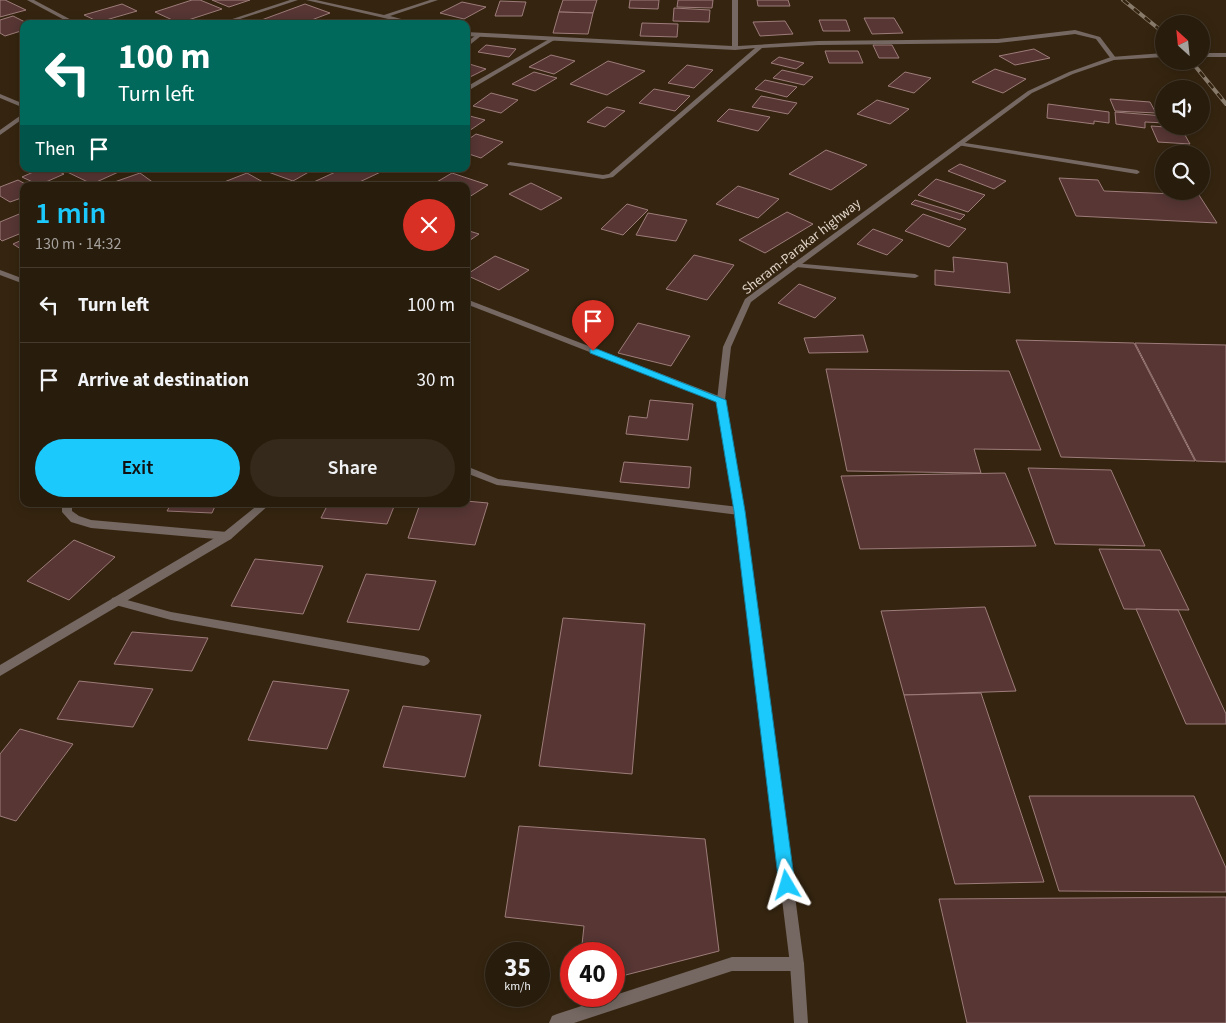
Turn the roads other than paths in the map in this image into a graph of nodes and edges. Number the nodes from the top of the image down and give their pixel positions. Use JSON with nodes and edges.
{"nodes":[{"id":1,"x":30,"y":0,"type":"edge"},
{"id":2,"x":295,"y":0,"type":"edge"},
{"id":3,"x":309,"y":0,"type":"edge"},
{"id":4,"x":411,"y":0,"type":"edge"},
{"id":5,"x":435,"y":0,"type":"edge"},
{"id":6,"x":735,"y":0,"type":"edge"},
{"id":7,"x":415,"y":7,"type":"junction"},
{"id":8,"x":384,"y":16,"type":"junction"},
{"id":9,"x":69,"y":20,"type":"edge"},
{"id":10,"x":232,"y":20,"type":"edge"},
{"id":11,"x":401,"y":20,"type":"edge"},
{"id":12,"x":470,"y":34,"type":"edge"},
{"id":13,"x":479,"y":35,"type":"junction"},
{"id":14,"x":553,"y":39,"type":"junction"},
{"id":15,"x":470,"y":43,"type":"edge"},
{"id":16,"x":760,"y":47,"type":"junction"},
{"id":17,"x":735,"y":48,"type":"junction"},
{"id":18,"x":1210,"y":55,"type":"edge"},
{"id":19,"x":1226,"y":55,"type":"edge"},
{"id":20,"x":1155,"y":56,"type":"edge"},
{"id":21,"x":1113,"y":58,"type":"junction"},
{"id":22,"x":470,"y":88,"type":"edge"},
{"id":23,"x":0,"y":96,"type":"edge"},
{"id":24,"x":20,"y":104,"type":"edge"},
{"id":25,"x":20,"y":118,"type":"edge"},
{"id":26,"x":0,"y":132,"type":"edge"},
{"id":27,"x":959,"y":144,"type":"junction"},
{"id":28,"x":510,"y":164,"type":"dead end"},
{"id":29,"x":1137,"y":172,"type":"dead end"},
{"id":30,"x":796,"y":265,"type":"junction"},
{"id":31,"x":0,"y":272,"type":"edge"},
{"id":32,"x":915,"y":276,"type":"dead end"},
{"id":33,"x":20,"y":280,"type":"edge"},
{"id":34,"x":470,"y":303,"type":"edge"},
{"id":35,"x":721,"y":400,"type":"junction"},
{"id":36,"x":470,"y":471,"type":"edge"},
{"id":37,"x":67,"y":507,"type":"edge"},
{"id":38,"x":261,"y":507,"type":"edge"},
{"id":39,"x":739,"y":511,"type":"junction"},
{"id":40,"x":227,"y":536,"type":"junction"},
{"id":41,"x":116,"y":601,"type":"junction"},
{"id":42,"x":424,"y":661,"type":"dead end"},
{"id":43,"x":0,"y":671,"type":"edge"},
{"id":44,"x":797,"y":964,"type":"junction"},
{"id":45,"x":556,"y":1023,"type":"edge"},
{"id":46,"x":801,"y":1023,"type":"edge"}],
"edges":[{"from":1,"to":9,"type":"street"},
{"from":2,"to":10,"type":"street"},
{"from":3,"to":8,"type":"street"},
{"from":4,"to":7,"type":"street"},
{"from":5,"to":7,"type":"street"},
{"from":6,"to":17,"type":"street"},
{"from":7,"to":8,"type":"street"},
{"from":8,"to":11,"type":"street"},
{"from":12,"to":13,"type":"street"},
{"from":13,"to":14,"type":"street"},
{"from":13,"to":15,"type":"street"},
{"from":14,"to":17,"type":"street"},
{"from":14,"to":22,"type":"street"},
{"from":16,"to":17,"type":"street"},
{"from":16,"to":21,"type":"street"},
{"from":16,"to":28,"type":"street"},
{"from":18,"to":19,"type":"street"},
{"from":20,"to":21,"type":"street","name":"Sheram-Parakar highway"},
{"from":21,"to":27,"type":"street","name":"Sheram-Parakar highway"},
{"from":23,"to":24,"type":"street"},
{"from":25,"to":26,"type":"street"},
{"from":27,"to":29,"type":"street"},
{"from":27,"to":30,"type":"street","name":"Sheram-Parakar highway"},
{"from":30,"to":32,"type":"street"},
{"from":30,"to":35,"type":"street","name":"Sheram-Parakar highway"},
{"from":31,"to":33,"type":"street"},
{"from":34,"to":35,"type":"street"},
{"from":35,"to":39,"type":"street","name":"Sheram-Parakar highway"},
{"from":36,"to":39,"type":"street"},
{"from":37,"to":40,"type":"street"},
{"from":38,"to":40,"type":"street"},
{"from":39,"to":44,"type":"street","name":"Sheram-Parakar highway"},
{"from":40,"to":41,"type":"street"},
{"from":41,"to":42,"type":"street"},
{"from":41,"to":43,"type":"street"},
{"from":44,"to":45,"type":"street"},
{"from":44,"to":46,"type":"street","name":"Sheram-Parakar highway"}]}
